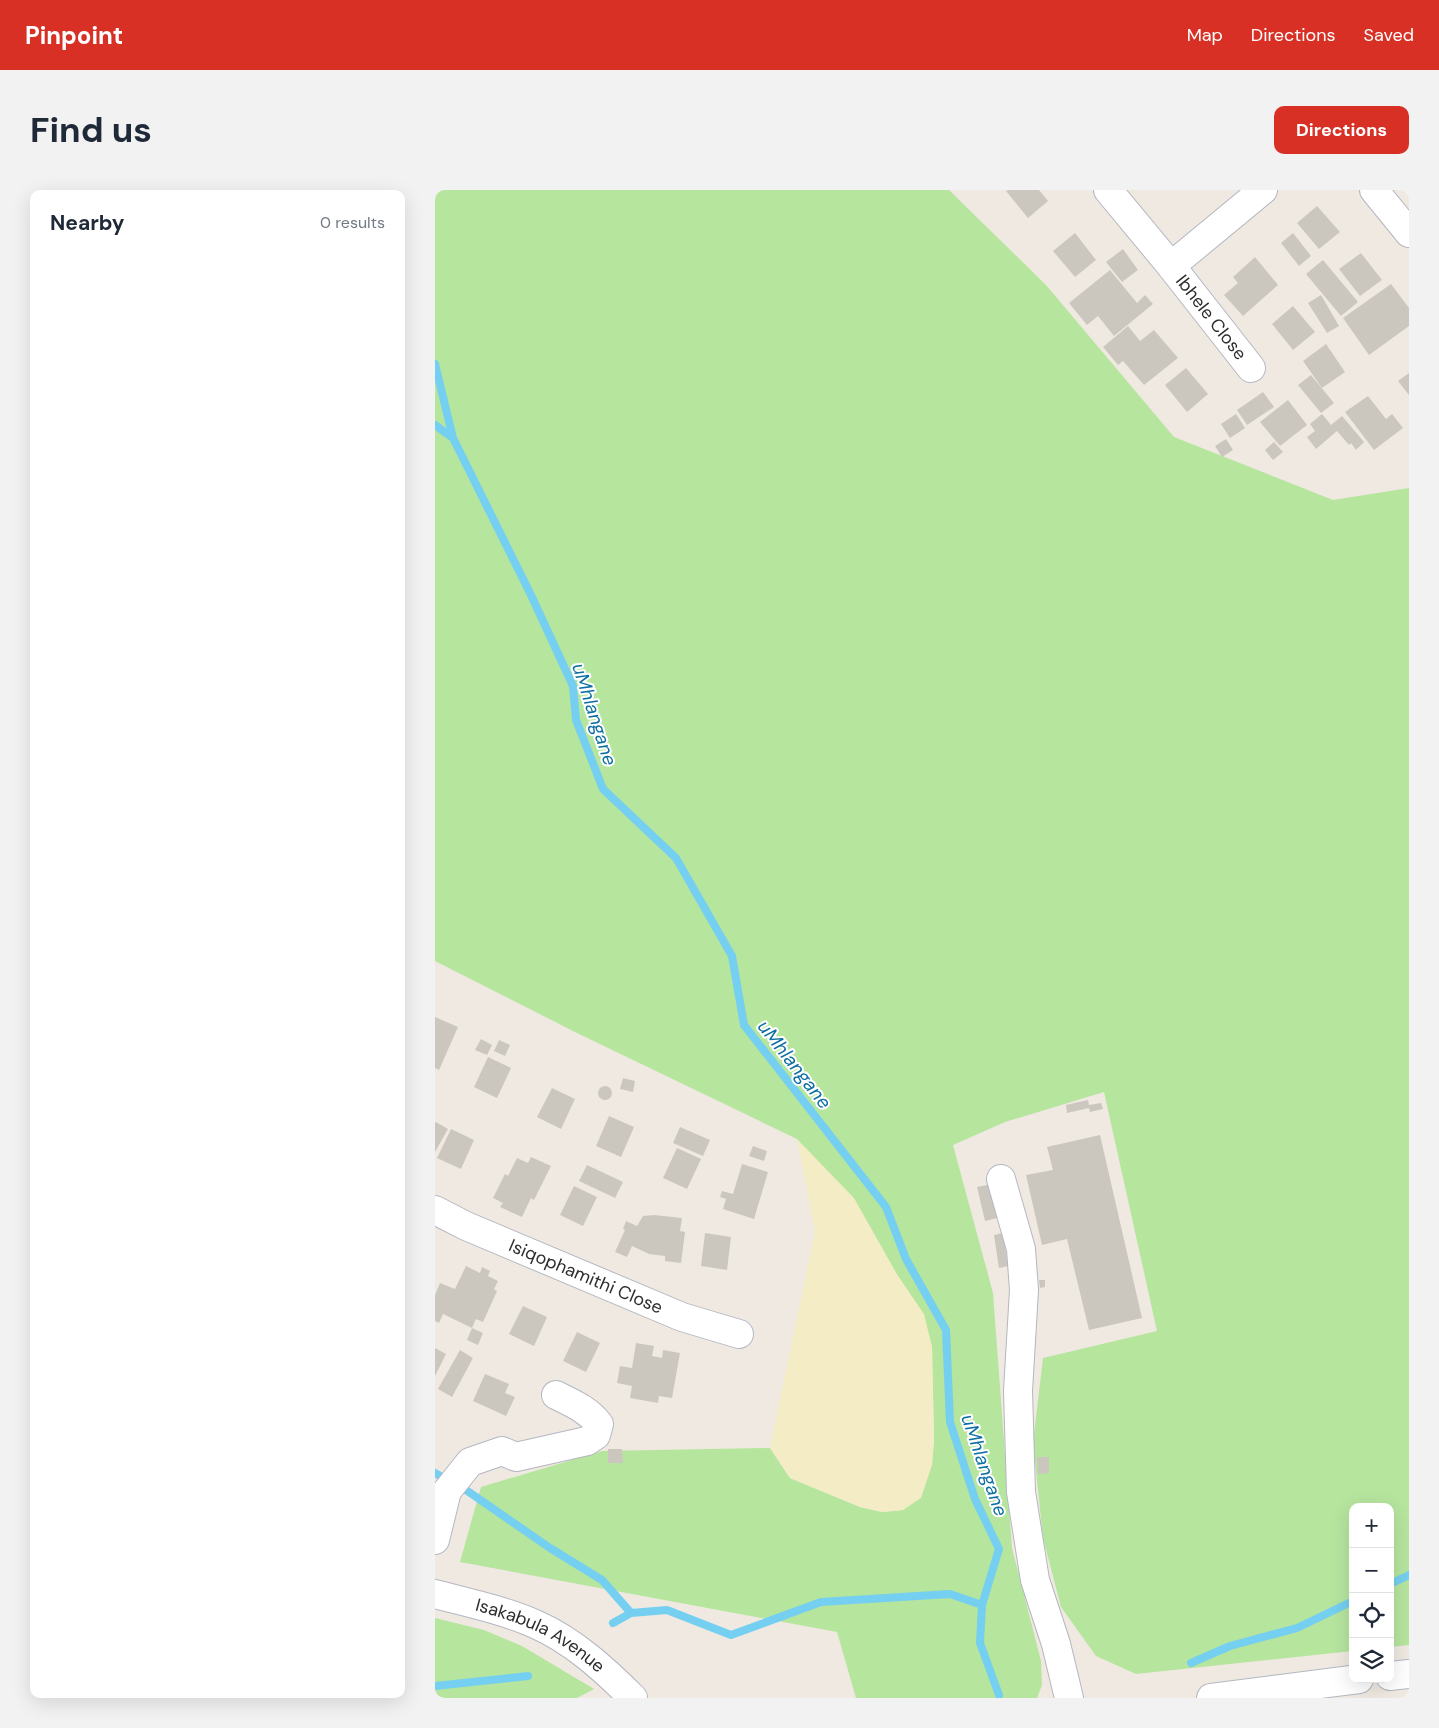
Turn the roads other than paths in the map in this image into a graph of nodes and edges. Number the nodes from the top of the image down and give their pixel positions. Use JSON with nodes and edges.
{"nodes":[{"id":1,"x":1108,"y":190,"type":"edge"},
{"id":2,"x":1263,"y":190,"type":"edge"},
{"id":3,"x":1374,"y":190,"type":"edge"},
{"id":4,"x":1409,"y":234,"type":"edge"},
{"id":5,"x":1171,"y":266,"type":"junction"},
{"id":6,"x":1251,"y":368,"type":"dead end"},
{"id":7,"x":1001,"y":1178,"type":"dead end"},
{"id":8,"x":435,"y":1210,"type":"edge"},
{"id":9,"x":739,"y":1334,"type":"dead end"},
{"id":10,"x":556,"y":1394,"type":"dead end"},
{"id":11,"x":435,"y":1540,"type":"edge"},
{"id":12,"x":435,"y":1594,"type":"edge"},
{"id":13,"x":1409,"y":1674,"type":"edge"},
{"id":14,"x":1394,"y":1676,"type":"edge"},
{"id":15,"x":1349,"y":1680,"type":"edge"},
{"id":16,"x":633,"y":1698,"type":"edge"},
{"id":17,"x":1069,"y":1698,"type":"edge"},
{"id":18,"x":1211,"y":1698,"type":"edge"}],
"edges":[{"from":1,"to":5,"type":"street","name":"Ibhele Close"},
{"from":2,"to":5,"type":"street","name":"Ibhele Close"},
{"from":3,"to":4,"type":"street"},
{"from":5,"to":6,"type":"street","name":"Ibhele Close"},
{"from":7,"to":17,"type":"street"},
{"from":8,"to":9,"type":"street","name":"Isiqophamithi Close"},
{"from":10,"to":11,"type":"street"},
{"from":12,"to":16,"type":"street","name":"Isakabula Avenue"},
{"from":13,"to":14,"type":"street"},
{"from":15,"to":18,"type":"street"}]}
